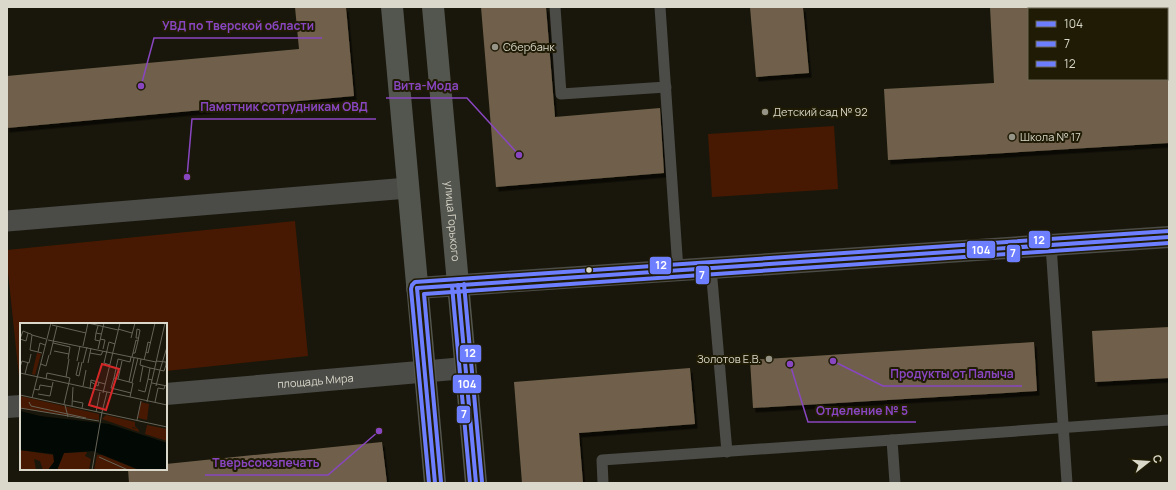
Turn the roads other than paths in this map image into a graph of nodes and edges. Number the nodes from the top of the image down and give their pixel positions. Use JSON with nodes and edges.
{"nodes":[{"id":1,"x":392,"y":7,"type":"edge"},
{"id":2,"x":433,"y":7,"type":"edge"},
{"id":3,"x":555,"y":7,"type":"edge"},
{"id":4,"x":660,"y":7,"type":"edge"},
{"id":5,"x":666,"y":87,"type":"junction"},
{"id":6,"x":408,"y":188,"type":"junction"},
{"id":7,"x":7,"y":222,"type":"edge"},
{"id":8,"x":1169,"y":238,"type":"edge"},
{"id":9,"x":1051,"y":245,"type":"junction"},
{"id":10,"x":711,"y":268,"type":"junction"},
{"id":11,"x":678,"y":270,"type":"junction"},
{"id":12,"x":458,"y":285,"type":"junction"},
{"id":13,"x":417,"y":288,"type":"junction"},
{"id":14,"x":465,"y":368,"type":"junction"},
{"id":15,"x":425,"y":371,"type":"junction"},
{"id":16,"x":167,"y":394,"type":"edge"},
{"id":17,"x":20,"y":406,"type":"edge"},
{"id":18,"x":7,"y":407,"type":"edge"},
{"id":19,"x":1169,"y":420,"type":"edge"},
{"id":20,"x":1064,"y":428,"type":"junction"},
{"id":21,"x":892,"y":440,"type":"junction"},
{"id":22,"x":727,"y":452,"type":"junction"},
{"id":23,"x":435,"y":483,"type":"edge"},
{"id":24,"x":476,"y":483,"type":"edge"},
{"id":25,"x":603,"y":483,"type":"edge"},
{"id":26,"x":895,"y":483,"type":"edge"},
{"id":27,"x":1068,"y":483,"type":"edge"}],
"edges":[{"from":1,"to":6,"type":"main road"},
{"from":2,"to":12,"type":"main road","name":"улица Горького"},
{"from":3,"to":5,"type":"lane"},
{"from":4,"to":5,"type":"lane"},
{"from":5,"to":11,"type":"lane"},
{"from":6,"to":7,"type":"street"},
{"from":6,"to":13,"type":"main road"},
{"from":8,"to":9,"type":"street"},
{"from":9,"to":10,"type":"street"},
{"from":9,"to":20,"type":"lane"},
{"from":10,"to":11,"type":"street"},
{"from":10,"to":22,"type":"lane"},
{"from":11,"to":12,"type":"street"},
{"from":12,"to":13,"type":"street"},
{"from":12,"to":14,"type":"main road","name":"улица Горького"},
{"from":13,"to":15,"type":"main road"},
{"from":14,"to":15,"type":"street","name":"площадь Мира"},
{"from":14,"to":24,"type":"main road","name":"улица Горького"},
{"from":15,"to":16,"type":"street","name":"площадь Мира"},
{"from":15,"to":23,"type":"main road"},
{"from":17,"to":18,"type":"street"},
{"from":19,"to":20,"type":"lane"},
{"from":20,"to":21,"type":"lane"},
{"from":20,"to":27,"type":"lane"},
{"from":21,"to":22,"type":"lane"},
{"from":21,"to":26,"type":"lane"},
{"from":22,"to":25,"type":"lane"}]}
